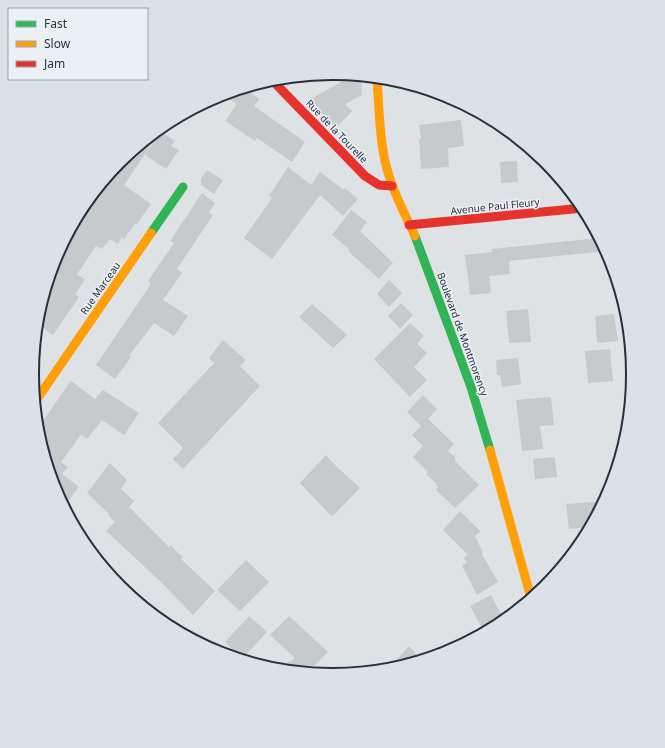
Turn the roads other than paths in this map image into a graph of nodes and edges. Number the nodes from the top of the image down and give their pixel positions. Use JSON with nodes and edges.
{"nodes":[{"id":1,"x":377,"y":84,"type":"edge"},
{"id":2,"x":277,"y":86,"type":"edge"},
{"id":3,"x":392,"y":186,"type":"junction"},
{"id":4,"x":183,"y":187,"type":"dead end"},
{"id":5,"x":575,"y":209,"type":"edge"},
{"id":6,"x":409,"y":225,"type":"junction"},
{"id":7,"x":40,"y":395,"type":"edge"},
{"id":8,"x":529,"y":592,"type":"edge"}],
"edges":[{"from":1,"to":3,"type":"street","name":"Boulevard de Montmorency"},
{"from":2,"to":3,"type":"street","name":"Rue de la Tourelle"},
{"from":3,"to":6,"type":"street","name":"Boulevard de Montmorency"},
{"from":4,"to":7,"type":"street","name":"Rue Marceau"},
{"from":5,"to":6,"type":"street","name":"Avenue Paul Fleury"},
{"from":6,"to":8,"type":"street","name":"Boulevard de Montmorency"}]}
